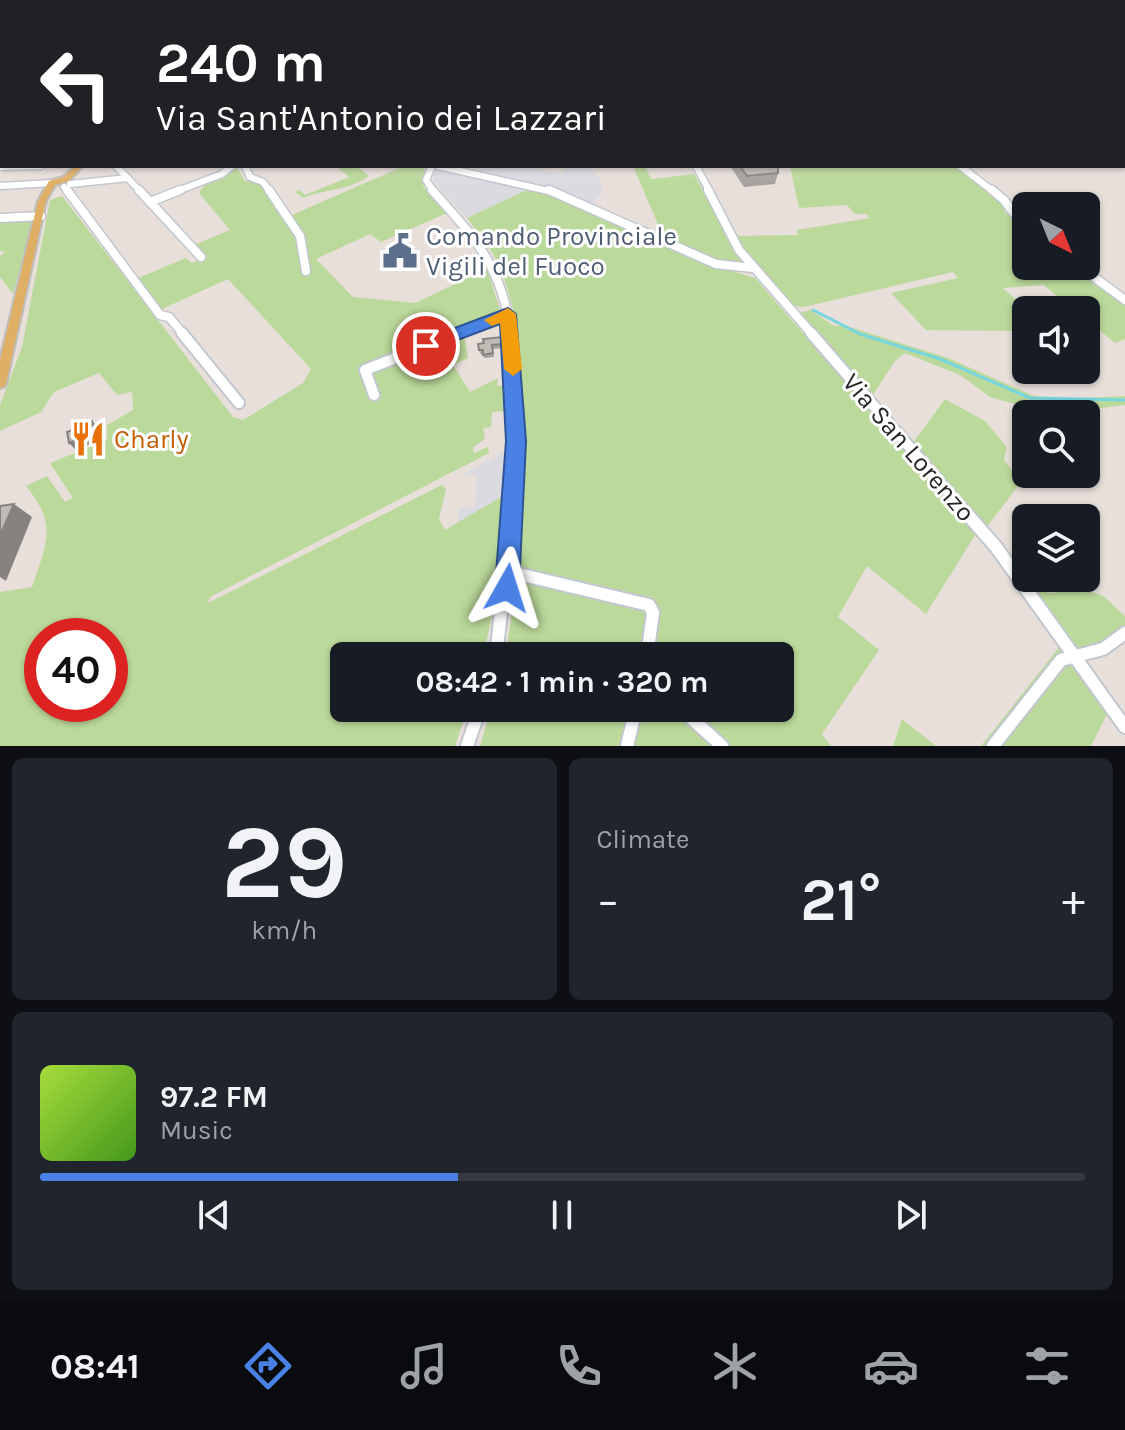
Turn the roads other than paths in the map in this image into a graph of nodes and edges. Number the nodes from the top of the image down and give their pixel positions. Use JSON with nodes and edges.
{"nodes":[{"id":1,"x":77,"y":168,"type":"edge"},
{"id":2,"x":118,"y":168,"type":"edge"},
{"id":3,"x":230,"y":168,"type":"edge"},
{"id":4,"x":246,"y":168,"type":"edge"},
{"id":5,"x":431,"y":168,"type":"edge"},
{"id":6,"x":447,"y":168,"type":"edge"},
{"id":7,"x":697,"y":168,"type":"edge"},
{"id":8,"x":963,"y":168,"type":"edge"},
{"id":9,"x":128,"y":178,"type":"junction"},
{"id":10,"x":61,"y":184,"type":"junction"},
{"id":11,"x":0,"y":186,"type":"edge"},
{"id":12,"x":150,"y":202,"type":"junction"},
{"id":13,"x":41,"y":212,"type":"junction"},
{"id":14,"x":1012,"y":212,"type":"edge"},
{"id":15,"x":0,"y":218,"type":"edge"},
{"id":16,"x":201,"y":257,"type":"dead end"},
{"id":17,"x":753,"y":268,"type":"junction"},
{"id":18,"x":306,"y":271,"type":"dead end"},
{"id":19,"x":1098,"y":280,"type":"edge"},
{"id":20,"x":1125,"y":300,"type":"edge"},
{"id":21,"x":508,"y":314,"type":"junction"},
{"id":22,"x":5,"y":355,"type":"edge"},
{"id":23,"x":0,"y":384,"type":"edge"},
{"id":24,"x":374,"y":395,"type":"dead end"},
{"id":25,"x":239,"y":403,"type":"dead end"},
{"id":26,"x":510,"y":572,"type":"junction"},
{"id":27,"x":1125,"y":633,"type":"edge"},
{"id":28,"x":498,"y":642,"type":"edge"},
{"id":29,"x":649,"y":642,"type":"edge"},
{"id":30,"x":1076,"y":657,"type":"junction"},
{"id":31,"x":475,"y":722,"type":"edge"},
{"id":32,"x":633,"y":722,"type":"edge"},
{"id":33,"x":695,"y":722,"type":"edge"},
{"id":34,"x":1125,"y":727,"type":"edge"},
{"id":35,"x":467,"y":746,"type":"edge"},
{"id":36,"x":627,"y":746,"type":"edge"},
{"id":37,"x":722,"y":746,"type":"edge"},
{"id":38,"x":993,"y":746,"type":"edge"}],
"edges":[{"from":1,"to":10,"type":"main road"},
{"from":2,"to":9,"type":"street"},
{"from":3,"to":12,"type":"street"},
{"from":4,"to":18,"type":"street"},
{"from":5,"to":21,"type":"street"},
{"from":6,"to":17,"type":"street"},
{"from":7,"to":17,"type":"street","name":"Via San Lorenzo"},
{"from":8,"to":14,"type":"street"},
{"from":9,"to":10,"type":"street"},
{"from":9,"to":12,"type":"street"},
{"from":10,"to":11,"type":"street"},
{"from":10,"to":13,"type":"main road"},
{"from":10,"to":25,"type":"street"},
{"from":12,"to":16,"type":"street"},
{"from":13,"to":15,"type":"street"},
{"from":13,"to":22,"type":"main road"},
{"from":17,"to":30,"type":"street","name":"Via San Lorenzo"},
{"from":19,"to":20,"type":"street"},
{"from":21,"to":24,"type":"street"},
{"from":21,"to":26,"type":"street"},
{"from":22,"to":23,"type":"main road"},
{"from":26,"to":28,"type":"street"},
{"from":26,"to":29,"type":"street"},
{"from":27,"to":30,"type":"street"},
{"from":30,"to":34,"type":"street","name":"Via San Lorenzo"},
{"from":30,"to":38,"type":"street"},
{"from":31,"to":35,"type":"street"},
{"from":32,"to":36,"type":"street"},
{"from":33,"to":37,"type":"street"}]}
